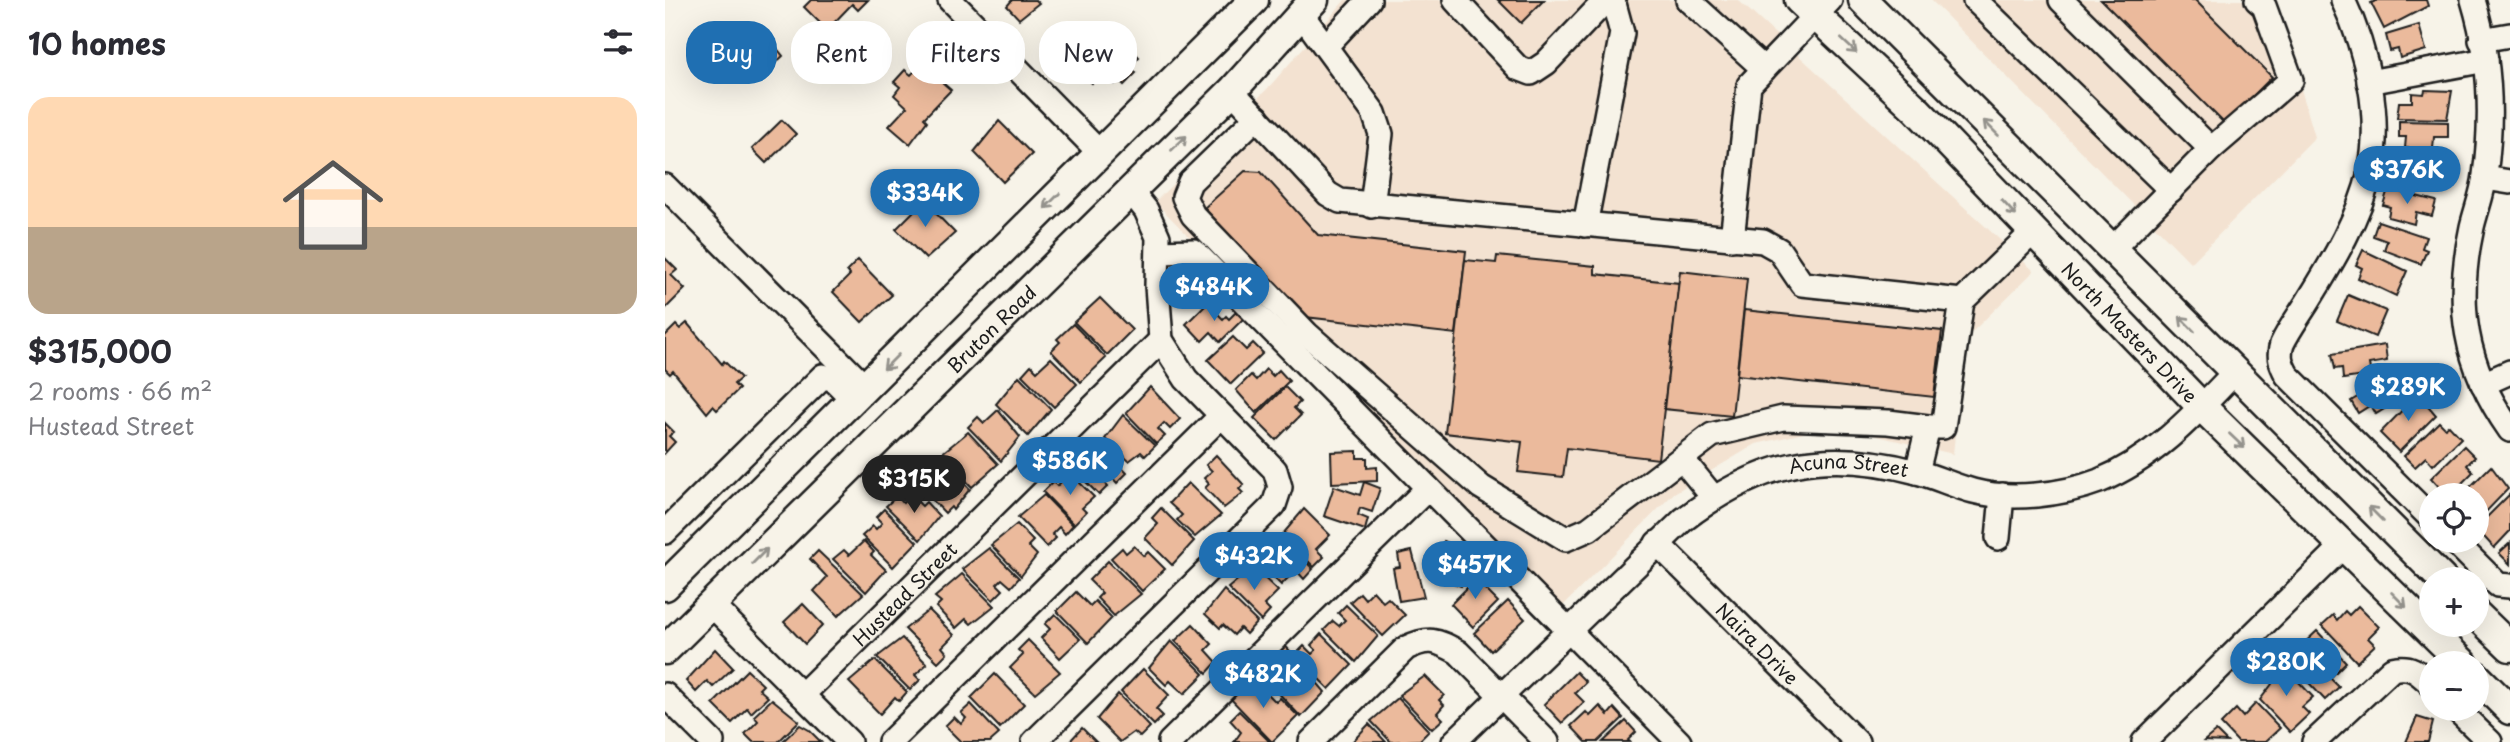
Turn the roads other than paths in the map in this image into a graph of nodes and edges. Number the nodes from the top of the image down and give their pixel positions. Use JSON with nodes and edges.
{"nodes":[{"id":1,"x":950,"y":0,"type":"edge"},
{"id":2,"x":1254,"y":0,"type":"edge"},
{"id":3,"x":1369,"y":0,"type":"edge"},
{"id":4,"x":1455,"y":0,"type":"edge"},
{"id":5,"x":1606,"y":0,"type":"edge"},
{"id":6,"x":1613,"y":0,"type":"edge"},
{"id":7,"x":1688,"y":0,"type":"edge"},
{"id":8,"x":1863,"y":0,"type":"edge"},
{"id":9,"x":1975,"y":0,"type":"edge"},
{"id":10,"x":2061,"y":0,"type":"edge"},
{"id":11,"x":2257,"y":0,"type":"edge"},
{"id":12,"x":2343,"y":0,"type":"edge"},
{"id":13,"x":2473,"y":0,"type":"edge"},
{"id":14,"x":1301,"y":5,"type":"edge"},
{"id":15,"x":1815,"y":5,"type":"edge"},
{"id":16,"x":2510,"y":35,"type":"edge"},
{"id":17,"x":1326,"y":46,"type":"junction"},
{"id":18,"x":2484,"y":50,"type":"junction"},
{"id":19,"x":1764,"y":69,"type":"junction"},
{"id":20,"x":2369,"y":82,"type":"junction"},
{"id":21,"x":1232,"y":91,"type":"junction"},
{"id":22,"x":1257,"y":117,"type":"junction"},
{"id":23,"x":2211,"y":149,"type":"junction"},
{"id":24,"x":1100,"y":153,"type":"junction"},
{"id":25,"x":2485,"y":178,"type":"junction"},
{"id":26,"x":2510,"y":182,"type":"edge"},
{"id":27,"x":665,"y":186,"type":"edge"},
{"id":28,"x":1130,"y":190,"type":"junction"},
{"id":29,"x":2171,"y":190,"type":"junction"},
{"id":30,"x":1372,"y":206,"type":"junction"},
{"id":31,"x":1585,"y":226,"type":"junction"},
{"id":32,"x":2032,"y":233,"type":"junction"},
{"id":33,"x":1732,"y":239,"type":"junction"},
{"id":34,"x":2112,"y":249,"type":"junction"},
{"id":35,"x":1159,"y":252,"type":"junction"},
{"id":36,"x":1962,"y":301,"type":"junction"},
{"id":37,"x":1161,"y":340,"type":"junction"},
{"id":38,"x":2235,"y":372,"type":"junction"},
{"id":39,"x":2510,"y":372,"type":"edge"},
{"id":40,"x":2483,"y":384,"type":"junction"},
{"id":41,"x":859,"y":393,"type":"junction"},
{"id":42,"x":2202,"y":407,"type":"junction"},
{"id":43,"x":1220,"y":417,"type":"junction"},
{"id":44,"x":899,"y":419,"type":"junction"},
{"id":45,"x":1928,"y":427,"type":"junction"},
{"id":46,"x":2510,"y":430,"type":"edge"},
{"id":47,"x":1682,"y":459,"type":"junction"},
{"id":48,"x":1917,"y":472,"type":"junction"},
{"id":49,"x":1428,"y":488,"type":"junction"},
{"id":50,"x":2003,"y":495,"type":"junction"},
{"id":51,"x":1713,"y":497,"type":"junction"},
{"id":52,"x":2419,"y":506,"type":"edge"},
{"id":53,"x":665,"y":532,"type":"edge"},
{"id":54,"x":1998,"y":538,"type":"dead end"},
{"id":55,"x":1657,"y":543,"type":"junction"},
{"id":56,"x":2344,"y":545,"type":"junction"},
{"id":57,"x":2466,"y":553,"type":"edge"},
{"id":58,"x":2430,"y":567,"type":"edge"},
{"id":59,"x":672,"y":580,"type":"edge"},
{"id":60,"x":2510,"y":586,"type":"edge"},
{"id":61,"x":712,"y":604,"type":"junction"},
{"id":62,"x":2489,"y":627,"type":"edge"},
{"id":63,"x":1569,"y":631,"type":"junction"},
{"id":64,"x":2510,"y":647,"type":"edge"},
{"id":65,"x":665,"y":650,"type":"edge"},
{"id":66,"x":2451,"y":651,"type":"edge"},
{"id":67,"x":2419,"y":673,"type":"edge"},
{"id":68,"x":2489,"y":689,"type":"edge"},
{"id":69,"x":665,"y":695,"type":"edge"},
{"id":70,"x":802,"y":695,"type":"junction"},
{"id":71,"x":1501,"y":696,"type":"junction"},
{"id":72,"x":2510,"y":710,"type":"edge"},
{"id":73,"x":2468,"y":721,"type":"edge"},
{"id":74,"x":712,"y":742,"type":"edge"},
{"id":75,"x":849,"y":742,"type":"edge"},
{"id":76,"x":890,"y":742,"type":"edge"},
{"id":77,"x":1034,"y":742,"type":"edge"},
{"id":78,"x":1170,"y":742,"type":"edge"},
{"id":79,"x":1311,"y":742,"type":"edge"},
{"id":80,"x":1454,"y":742,"type":"edge"},
{"id":81,"x":1547,"y":742,"type":"edge"},
{"id":82,"x":1679,"y":742,"type":"edge"},
{"id":83,"x":1857,"y":742,"type":"edge"},
{"id":84,"x":2144,"y":742,"type":"edge"},
{"id":85,"x":2314,"y":742,"type":"edge"},
{"id":86,"x":2490,"y":742,"type":"edge"}],
"edges":[{"from":1,"to":24,"type":"street"},
{"from":2,"to":24,"type":"main road"},
{"from":3,"to":17,"type":"street"},
{"from":4,"to":5,"type":"street"},
{"from":6,"to":31,"type":"street"},
{"from":7,"to":19,"type":"street"},
{"from":34,"to":8,"type":"main road","one_way":true},
{"from":9,"to":29,"type":"street"},
{"from":10,"to":23,"type":"street"},
{"from":11,"to":23,"type":"street"},
{"from":12,"to":20,"type":"street"},
{"from":13,"to":18,"type":"street"},
{"from":14,"to":17,"type":"street"},
{"from":14,"to":21,"type":"main road","name":"Bruton Road"},
{"from":15,"to":19,"type":"street"},
{"from":15,"to":32,"type":"main road","name":"North Masters Drive","one_way":true},
{"from":16,"to":18,"type":"street"},
{"from":17,"to":30,"type":"street"},
{"from":18,"to":20,"type":"street"},
{"from":18,"to":25,"type":"street"},
{"from":19,"to":33,"type":"street"},
{"from":20,"to":52,"type":"street"},
{"from":21,"to":22,"type":"street"},
{"from":28,"to":21,"type":"main road","name":"Bruton Road","one_way":true},
{"from":22,"to":30,"type":"street"},
{"from":22,"to":47,"type":"street"},
{"from":23,"to":29,"type":"street"},
{"from":24,"to":28,"type":"main road"},
{"from":24,"to":41,"type":"main road","one_way":true},
{"from":25,"to":26,"type":"street"},
{"from":25,"to":40,"type":"street"},
{"from":27,"to":41,"type":"street"},
{"from":28,"to":35,"type":"street"},
{"from":28,"to":44,"type":"main road","name":"Bruton Road"},
{"from":29,"to":34,"type":"street"},
{"from":30,"to":31,"type":"street"},
{"from":31,"to":33,"type":"street"},
{"from":32,"to":36,"type":"street"},
{"from":32,"to":42,"type":"main road","name":"North Masters Drive"},
{"from":33,"to":36,"type":"street"},
{"from":38,"to":34,"type":"main road","one_way":true},
{"from":35,"to":37,"type":"street"},
{"from":35,"to":49,"type":"street"},
{"from":36,"to":45,"type":"street"},
{"from":37,"to":43,"type":"street"},
{"from":37,"to":70,"type":"street","name":"Hustead Street"},
{"from":38,"to":42,"type":"street","name":"Acuna Street"},
{"from":58,"to":38,"type":"main road","one_way":true},
{"from":39,"to":40,"type":"street"},
{"from":40,"to":46,"type":"street"},
{"from":41,"to":44,"type":"main road"},
{"from":41,"to":53,"type":"street"},
{"from":41,"to":59,"type":"main road"},
{"from":42,"to":50,"type":"street","name":"Acuna Street"},
{"from":42,"to":56,"type":"main road","name":"North Masters Drive","one_way":true},
{"from":43,"to":76,"type":"street"},
{"from":43,"to":77,"type":"street"},
{"from":61,"to":44,"type":"main road","name":"Bruton Road","one_way":true},
{"from":45,"to":47,"type":"street"},
{"from":45,"to":48,"type":"street"},
{"from":47,"to":51,"type":"street"},
{"from":48,"to":50,"type":"street","name":"Acuna Street"},
{"from":48,"to":51,"type":"street","name":"Acuna Street"},
{"from":49,"to":63,"type":"street"},
{"from":49,"to":78,"type":"street"},
{"from":50,"to":54,"type":"street"},
{"from":51,"to":55,"type":"street","name":"Acuna Street"},
{"from":55,"to":63,"type":"street","name":"Acuna Street"},
{"from":55,"to":83,"type":"street","name":"Naira Drive"},
{"from":56,"to":66,"type":"main road","name":"North Masters Drive","one_way":true},
{"from":56,"to":84,"type":"street"},
{"from":57,"to":60,"type":"street"},
{"from":59,"to":61,"type":"main road"},
{"from":61,"to":65,"type":"main road","name":"Bruton Road"},
{"from":61,"to":70,"type":"street"},
{"from":62,"to":64,"type":"main road"},
{"from":63,"to":71,"type":"street","name":"Acuna Street"},
{"from":63,"to":82,"type":"street"},
{"from":67,"to":85,"type":"street"},
{"from":68,"to":72,"type":"main road"},
{"from":69,"to":74,"type":"street"},
{"from":70,"to":75,"type":"street"},
{"from":71,"to":79,"type":"street"},
{"from":71,"to":80,"type":"street","name":"Acuna Street"},
{"from":71,"to":81,"type":"street"},
{"from":73,"to":86,"type":"street"}]}
